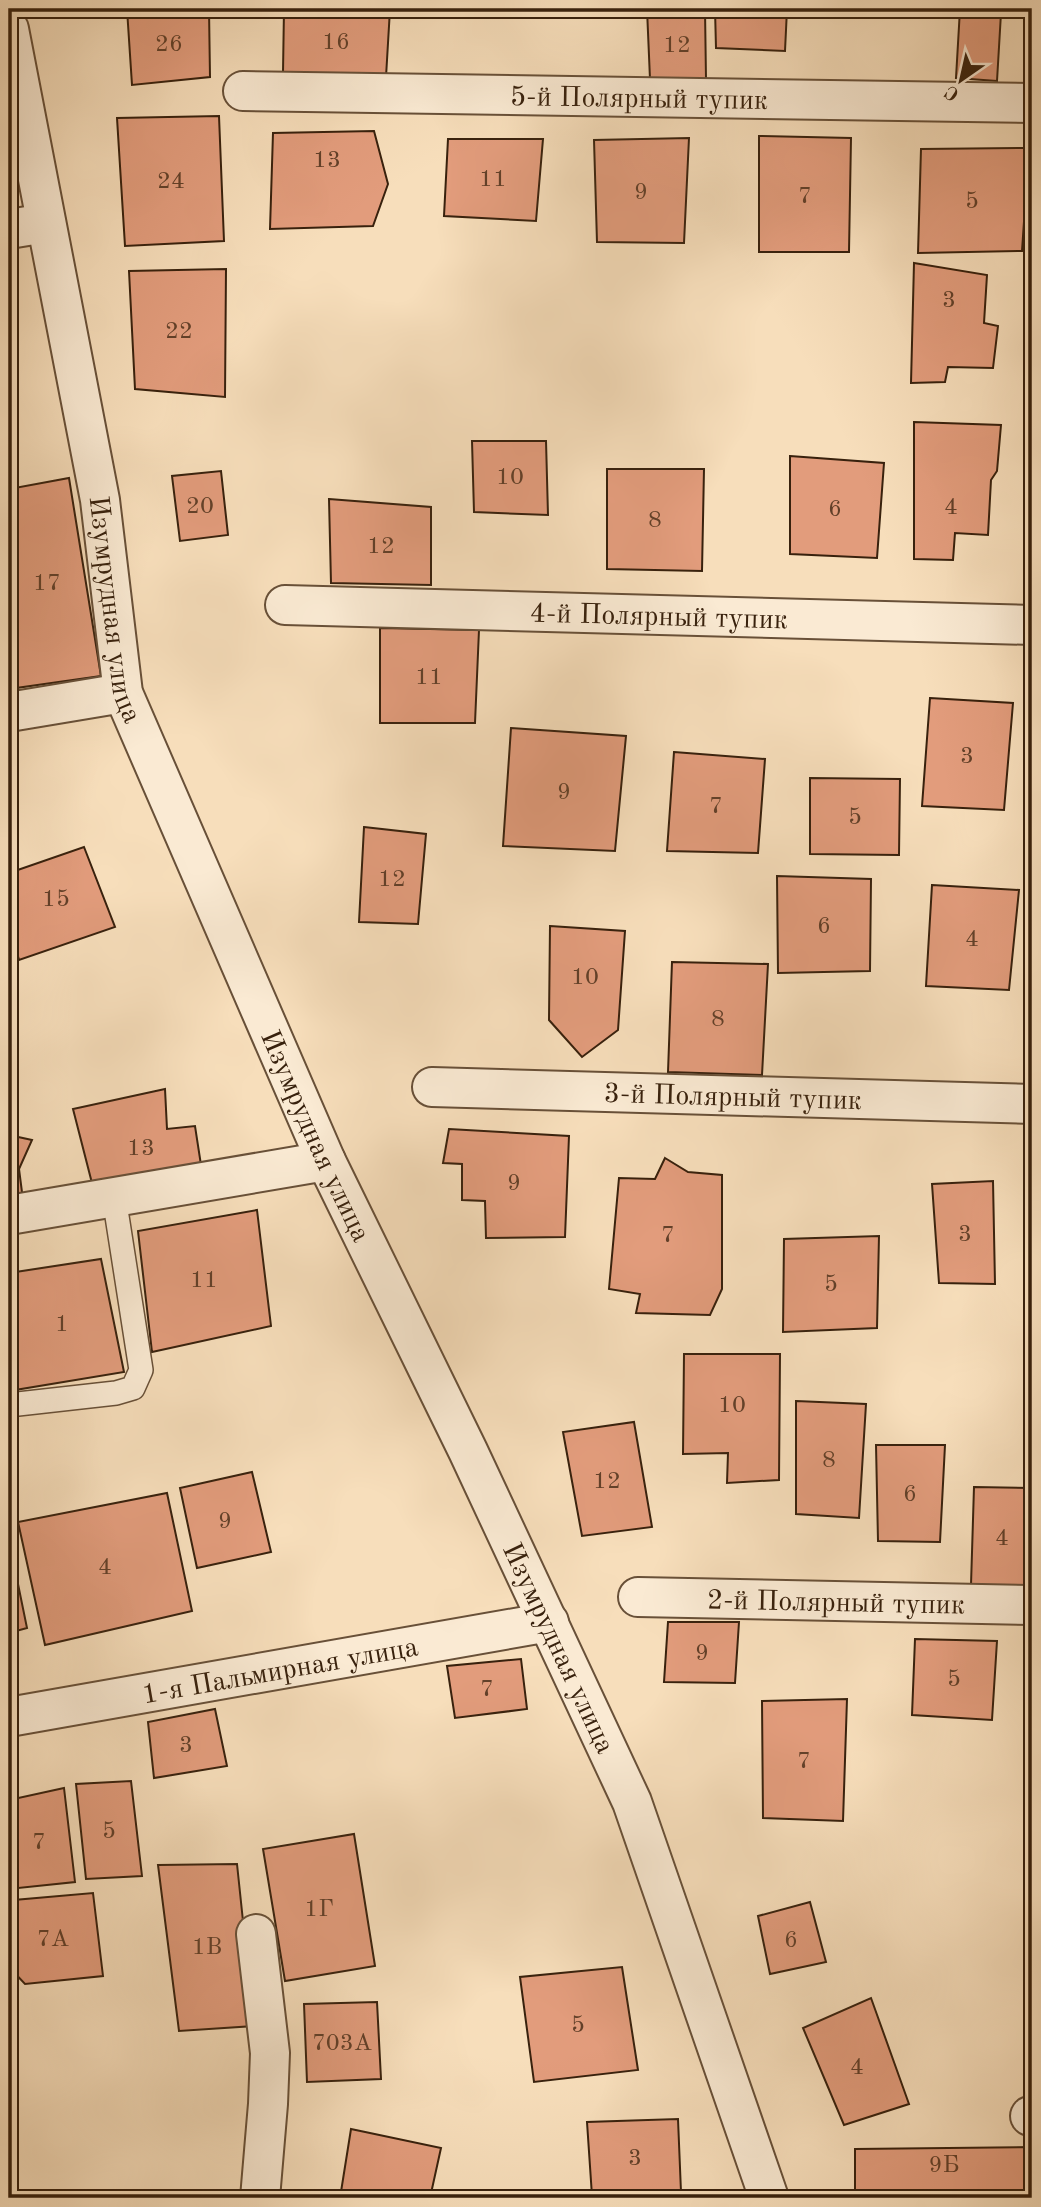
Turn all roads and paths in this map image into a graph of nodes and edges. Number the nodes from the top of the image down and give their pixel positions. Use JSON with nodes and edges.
{"nodes":[{"id":1,"x":9,"y":29,"type":"edge"},
{"id":2,"x":243,"y":91,"type":"dead end"},
{"id":3,"x":1032,"y":103,"type":"edge"},
{"id":4,"x":46,"y":223,"type":"junction"},
{"id":5,"x":9,"y":229,"type":"edge"},
{"id":6,"x":285,"y":605,"type":"dead end"},
{"id":7,"x":1032,"y":625,"type":"edge"},
{"id":8,"x":123,"y":693,"type":"junction"},
{"id":9,"x":9,"y":712,"type":"edge"},
{"id":10,"x":432,"y":1087,"type":"dead end"},
{"id":11,"x":1032,"y":1104,"type":"edge"},
{"id":12,"x":326,"y":1161,"type":"junction"},
{"id":13,"x":114,"y":1197,"type":"junction"},
{"id":14,"x":9,"y":1215,"type":"edge"},
{"id":15,"x":9,"y":1405,"type":"edge"},
{"id":16,"x":638,"y":1597,"type":"dead end"},
{"id":17,"x":1032,"y":1605,"type":"edge"},
{"id":18,"x":549,"y":1622,"type":"junction"},
{"id":19,"x":9,"y":1717,"type":"edge"},
{"id":20,"x":257,"y":1934,"type":"dead end"},
{"id":21,"x":260,"y":2198,"type":"edge"},
{"id":22,"x":769,"y":2198,"type":"edge"}],
"edges":[{"from":1,"to":4,"type":"street","name":"Изумрудная улица"},
{"from":2,"to":3,"type":"street","name":"5-й Полярный тупик"},
{"from":4,"to":5,"type":"street"},
{"from":4,"to":8,"type":"street","name":"Изумрудная улица"},
{"from":6,"to":7,"type":"street","name":"4-й Полярный тупик"},
{"from":8,"to":9,"type":"street"},
{"from":8,"to":12,"type":"street","name":"Изумрудная улица"},
{"from":10,"to":11,"type":"street","name":"3-й Полярный тупик"},
{"from":12,"to":13,"type":"street"},
{"from":12,"to":18,"type":"street","name":"Изумрудная улица"},
{"from":13,"to":14,"type":"street"},
{"from":13,"to":15,"type":"lane"},
{"from":16,"to":17,"type":"street","name":"2-й Полярный тупик"},
{"from":18,"to":19,"type":"street","name":"1-я Пальмирная улица"},
{"from":18,"to":22,"type":"street","name":"Изумрудная улица"},
{"from":20,"to":21,"type":"street"}]}
